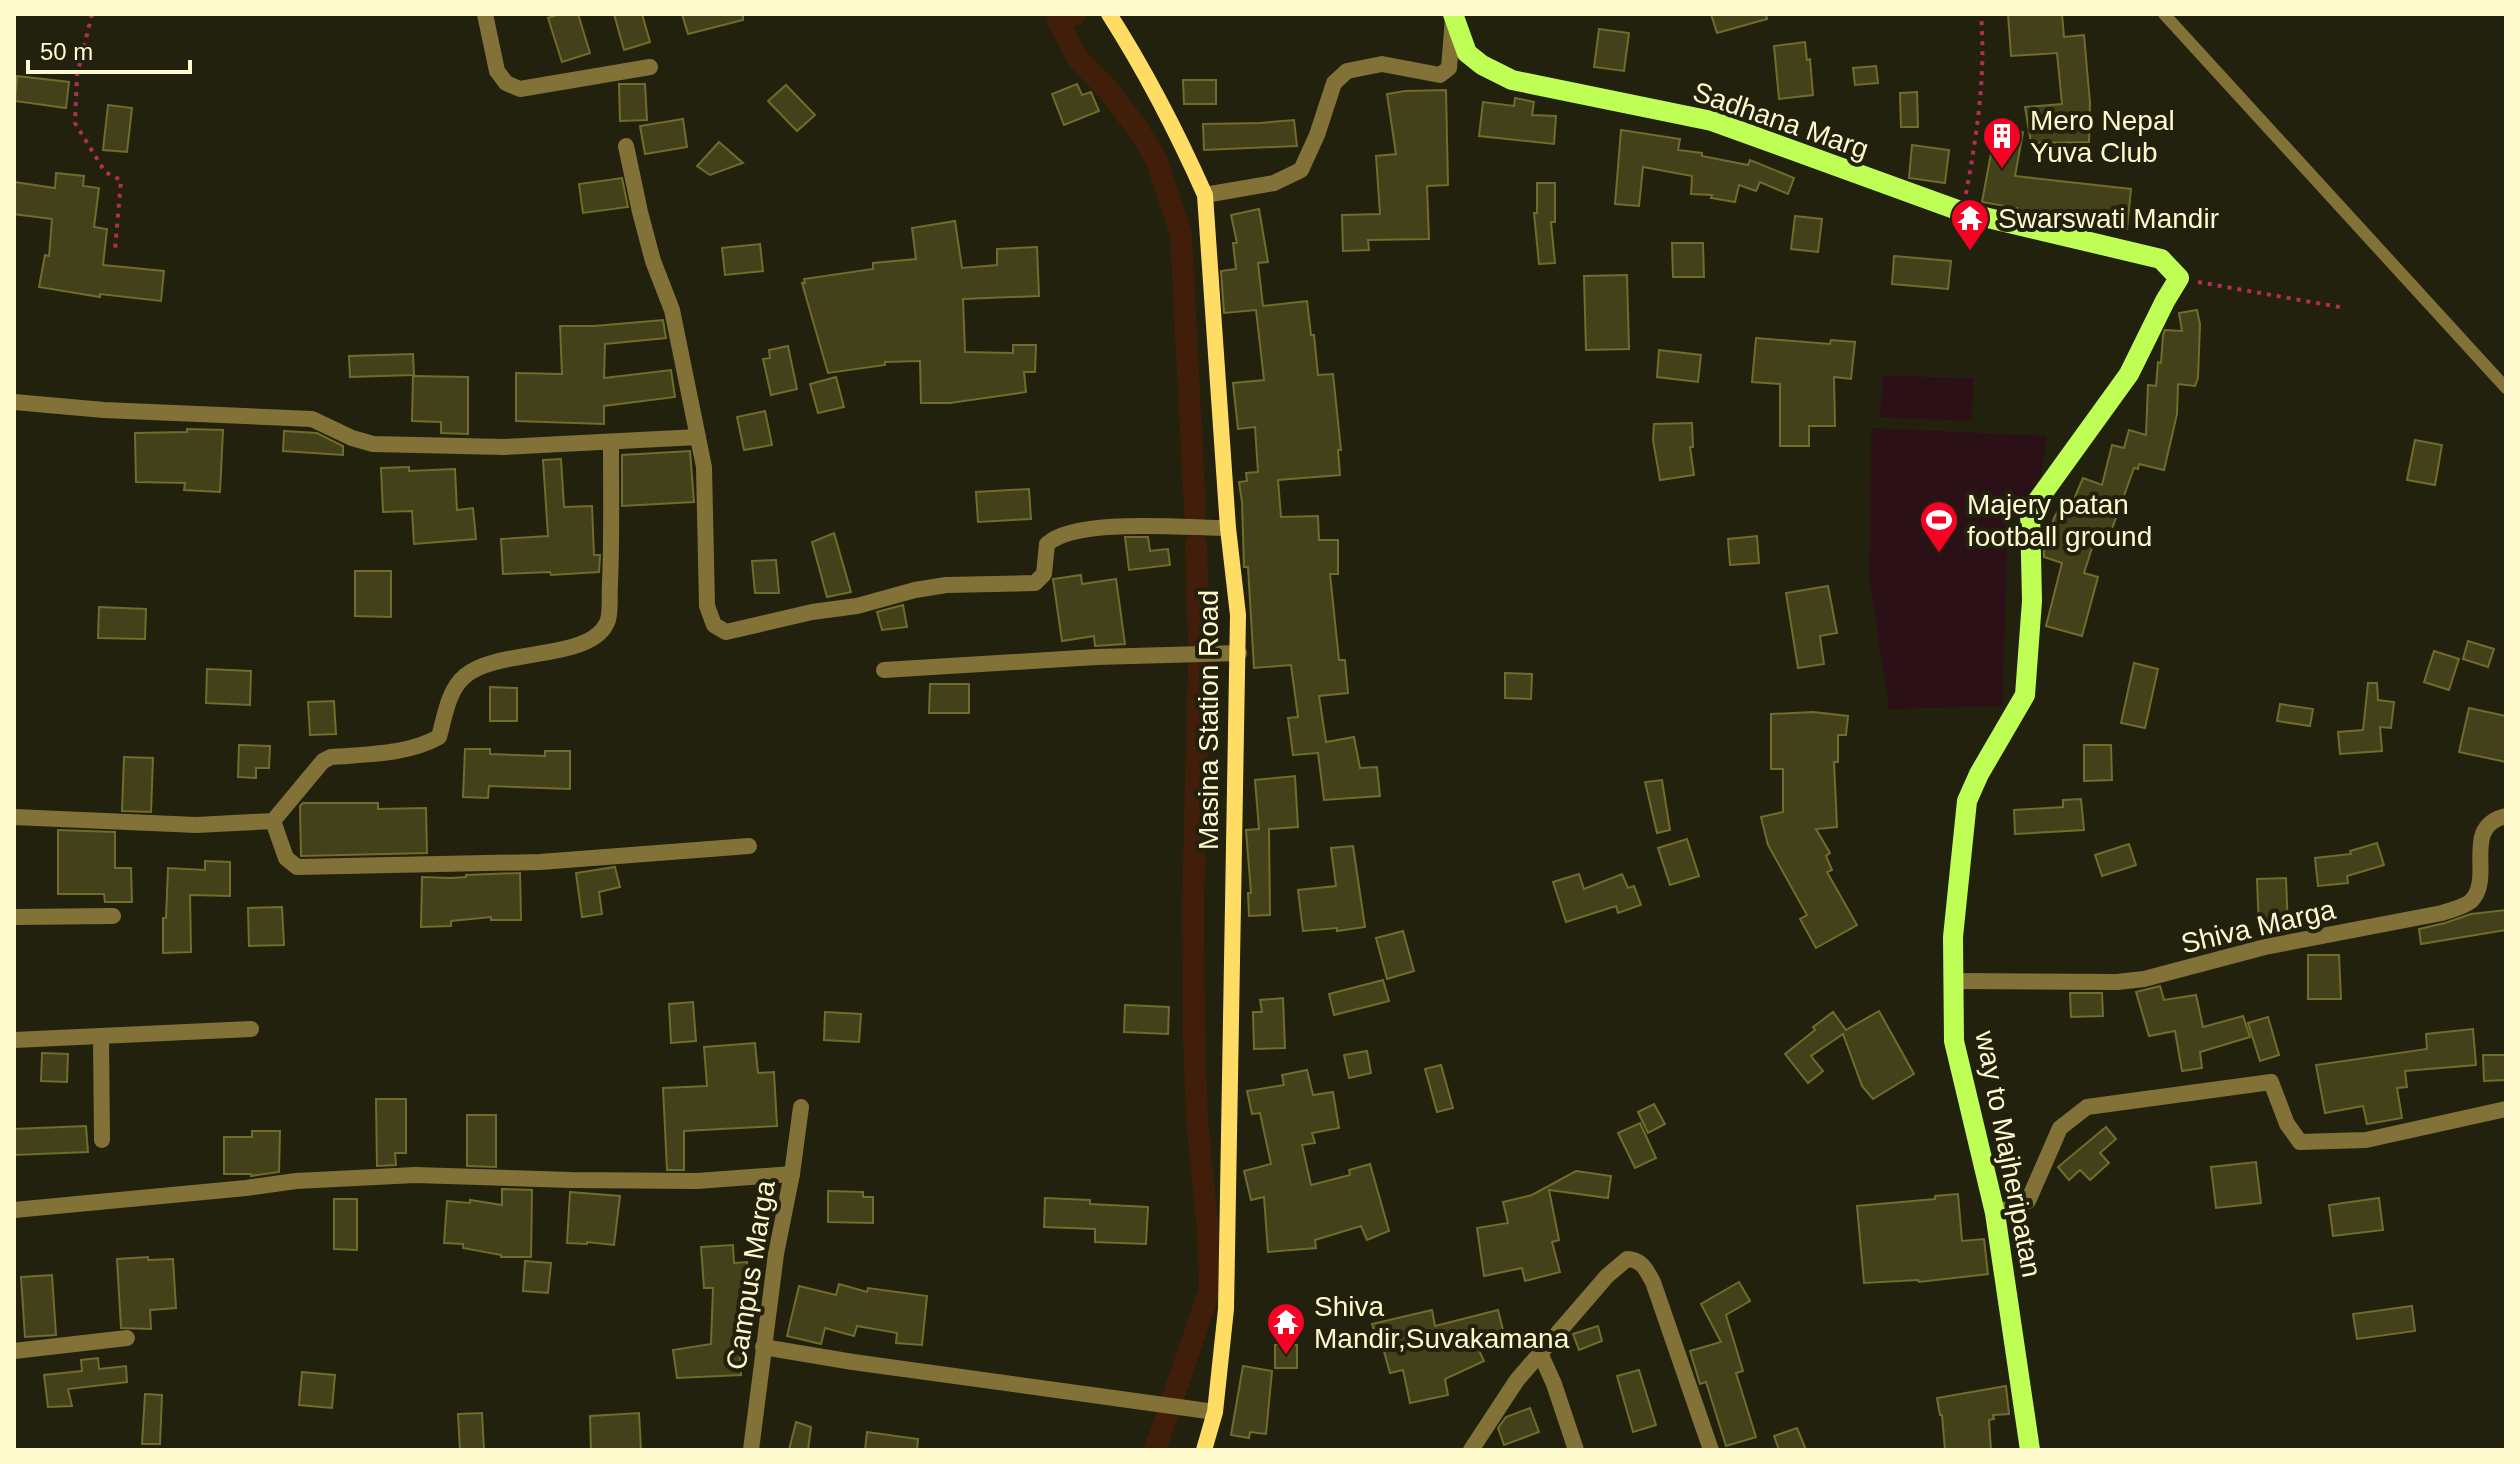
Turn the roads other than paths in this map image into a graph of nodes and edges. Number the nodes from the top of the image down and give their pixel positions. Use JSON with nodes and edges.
{"nodes":[{"id":1,"x":485,"y":14,"type":"edge"},
{"id":2,"x":1109,"y":14,"type":"edge"},
{"id":3,"x":1453,"y":14,"type":"edge"},
{"id":4,"x":2164,"y":14,"type":"edge"},
{"id":5,"x":650,"y":67,"type":"dead end"},
{"id":6,"x":626,"y":146,"type":"dead end"},
{"id":7,"x":1205,"y":195,"type":"junction"},
{"id":8,"x":2179,"y":278,"type":"joint"},
{"id":9,"x":2506,"y":388,"type":"edge"},
{"id":10,"x":14,"y":402,"type":"edge"},
{"id":11,"x":698,"y":437,"type":"junction"},
{"id":12,"x":611,"y":443,"type":"junction"},
{"id":13,"x":1228,"y":528,"type":"junction"},
{"id":14,"x":1239,"y":653,"type":"junction"},
{"id":15,"x":884,"y":670,"type":"dead end"},
{"id":16,"x":2506,"y":816,"type":"edge"},
{"id":17,"x":14,"y":817,"type":"edge"},
{"id":18,"x":273,"y":821,"type":"junction"},
{"id":19,"x":749,"y":846,"type":"dead end"},
{"id":20,"x":113,"y":916,"type":"dead end"},
{"id":21,"x":14,"y":917,"type":"edge"},
{"id":22,"x":1952,"y":981,"type":"junction"},
{"id":23,"x":251,"y":1029,"type":"dead end"},
{"id":24,"x":101,"y":1036,"type":"junction"},
{"id":25,"x":14,"y":1040,"type":"edge"},
{"id":26,"x":801,"y":1107,"type":"dead end"},
{"id":27,"x":2506,"y":1109,"type":"edge"},
{"id":28,"x":102,"y":1140,"type":"dead end"},
{"id":29,"x":792,"y":1174,"type":"junction"},
{"id":30,"x":14,"y":1210,"type":"edge"},
{"id":31,"x":1995,"y":1213,"type":"junction"},
{"id":32,"x":127,"y":1338,"type":"dead end"},
{"id":33,"x":763,"y":1347,"type":"junction"},
{"id":34,"x":14,"y":1351,"type":"edge"},
{"id":35,"x":1540,"y":1353,"type":"junction"},
{"id":36,"x":1215,"y":1412,"type":"junction"},
{"id":37,"x":1208,"y":1448,"type":"edge"},
{"id":38,"x":751,"y":1450,"type":"edge"},
{"id":39,"x":1471,"y":1450,"type":"edge"},
{"id":40,"x":1576,"y":1450,"type":"edge"},
{"id":41,"x":1711,"y":1450,"type":"edge"},
{"id":42,"x":2030,"y":1450,"type":"edge"}],
"edges":[{"from":1,"to":5,"type":"street"},
{"from":2,"to":7,"type":"street","name":"Masina Station Road"},
{"from":3,"to":7,"type":"street"},
{"from":3,"to":8,"type":"main road","name":"Sadhana Marg"},
{"from":4,"to":9,"type":"lane"},
{"from":6,"to":11,"type":"street"},
{"from":7,"to":13,"type":"street","name":"Masina Station Road"},
{"from":8,"to":22,"type":"main road","name":"way to Majheripatan"},
{"from":10,"to":12,"type":"street"},
{"from":11,"to":12,"type":"street"},
{"from":11,"to":13,"type":"street"},
{"from":12,"to":18,"type":"street"},
{"from":13,"to":14,"type":"street","name":"Masina Station Road"},
{"from":14,"to":15,"type":"street"},
{"from":14,"to":36,"type":"street","name":"Masina Station Road"},
{"from":16,"to":22,"type":"street","name":"Shiva Marga"},
{"from":17,"to":18,"type":"street"},
{"from":18,"to":19,"type":"street"},
{"from":20,"to":21,"type":"street"},
{"from":22,"to":31,"type":"main road","name":"way to Majheripatan"},
{"from":23,"to":24,"type":"street"},
{"from":24,"to":25,"type":"street"},
{"from":24,"to":28,"type":"street"},
{"from":26,"to":29,"type":"street","name":"Campus Marga"},
{"from":27,"to":31,"type":"street"},
{"from":29,"to":30,"type":"street"},
{"from":29,"to":33,"type":"street","name":"Campus Marga"},
{"from":31,"to":42,"type":"main road","name":"way to Majheripatan"},
{"from":32,"to":34,"type":"street"},
{"from":33,"to":36,"type":"street"},
{"from":33,"to":38,"type":"street","name":"Campus Marga"},
{"from":35,"to":39,"type":"street"},
{"from":35,"to":40,"type":"street"},
{"from":35,"to":41,"type":"street"},
{"from":36,"to":37,"type":"street","name":"Masina Station Road"}]}
